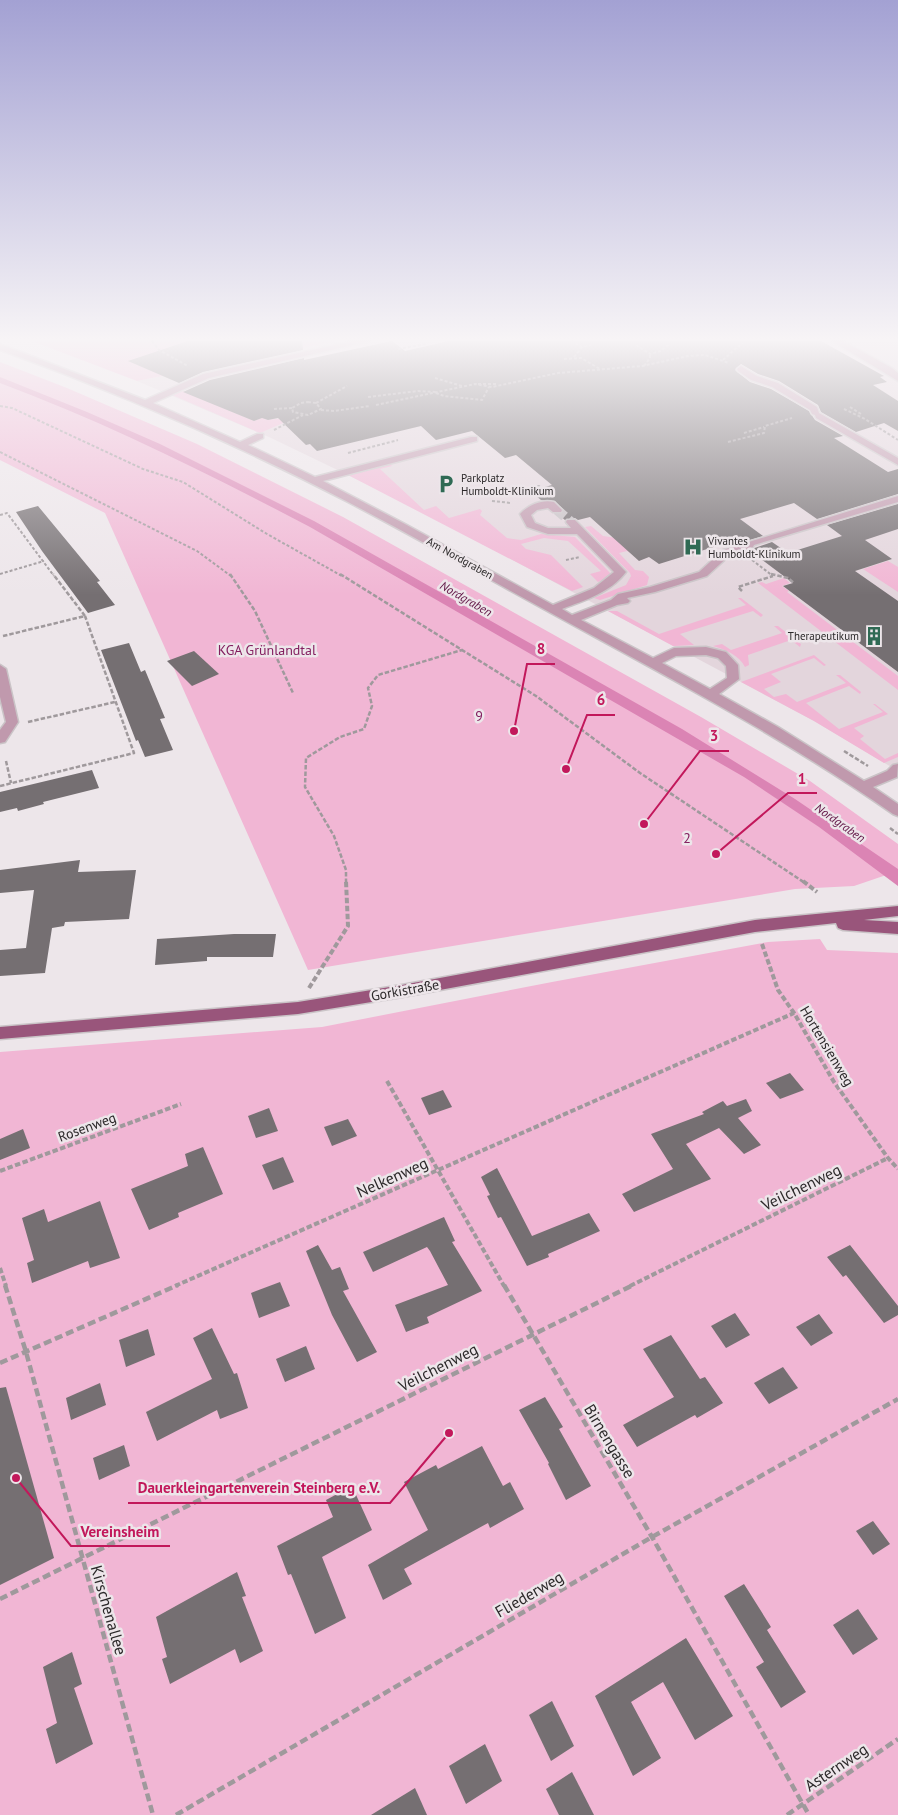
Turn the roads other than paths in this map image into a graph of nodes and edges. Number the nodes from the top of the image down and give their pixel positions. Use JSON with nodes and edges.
{"nodes":[{"id":1,"x":196,"y":426,"type":"edge"},
{"id":2,"x":837,"y":426,"type":"edge"},
{"id":3,"x":260,"y":436,"type":"road end"},
{"id":4,"x":474,"y":439,"type":"dead end"},
{"id":5,"x":240,"y":445,"type":"junction"},
{"id":6,"x":898,"y":462,"type":"edge"},
{"id":7,"x":314,"y":481,"type":"junction"},
{"id":8,"x":898,"y":498,"type":"edge"},
{"id":9,"x":557,"y":510,"type":"tunnel mouth"},
{"id":10,"x":571,"y":522,"type":"tunnel mouth"},
{"id":11,"x":580,"y":531,"type":"junction"},
{"id":12,"x":552,"y":609,"type":"junction"},
{"id":13,"x":572,"y":620,"type":"junction"},
{"id":14,"x":652,"y":664,"type":"junction"},
{"id":15,"x":0,"y":670,"type":"edge"},
{"id":16,"x":709,"y":695,"type":"junction"},
{"id":17,"x":0,"y":739,"type":"edge"},
{"id":18,"x":898,"y":768,"type":"edge"},
{"id":19,"x":864,"y":786,"type":"junction"},
{"id":20,"x":898,"y":811,"type":"edge"},
{"id":21,"x":898,"y":911,"type":"edge"},
{"id":22,"x":807,"y":920,"type":"junction"},
{"id":23,"x":898,"y":928,"type":"edge"},
{"id":24,"x":0,"y":1033,"type":"edge"}],
"edges":[{"from":1,"to":5,"type":"street","name":"Am Nordgraben"},
{"from":2,"to":6,"type":"street"},
{"from":3,"to":5,"type":"street"},
{"from":4,"to":7,"type":"street"},
{"from":5,"to":7,"type":"street","name":"Am Nordgraben"},
{"from":7,"to":12,"type":"street","name":"Am Nordgraben"},
{"from":8,"to":13,"type":"street"},
{"from":9,"to":11,"type":"street"},
{"from":10,"to":11,"type":"street"},
{"from":11,"to":12,"type":"street"},
{"from":12,"to":13,"type":"street","name":"Am Nordgraben"},
{"from":13,"to":14,"type":"street","name":"Am Nordgraben"},
{"from":14,"to":16,"type":"street","name":"Am Nordgraben"},
{"from":14,"to":16,"type":"street"},
{"from":15,"to":17,"type":"street"},
{"from":16,"to":19,"type":"street","name":"Am Nordgraben"},
{"from":18,"to":19,"type":"street"},
{"from":19,"to":20,"type":"street","name":"Am Nordgraben"},
{"from":21,"to":22,"type":"main road","name":"Gorkistraße"},
{"from":22,"to":23,"type":"main road","name":"Gorkistraße"},
{"from":22,"to":24,"type":"main road","name":"Gorkistraße"}]}
